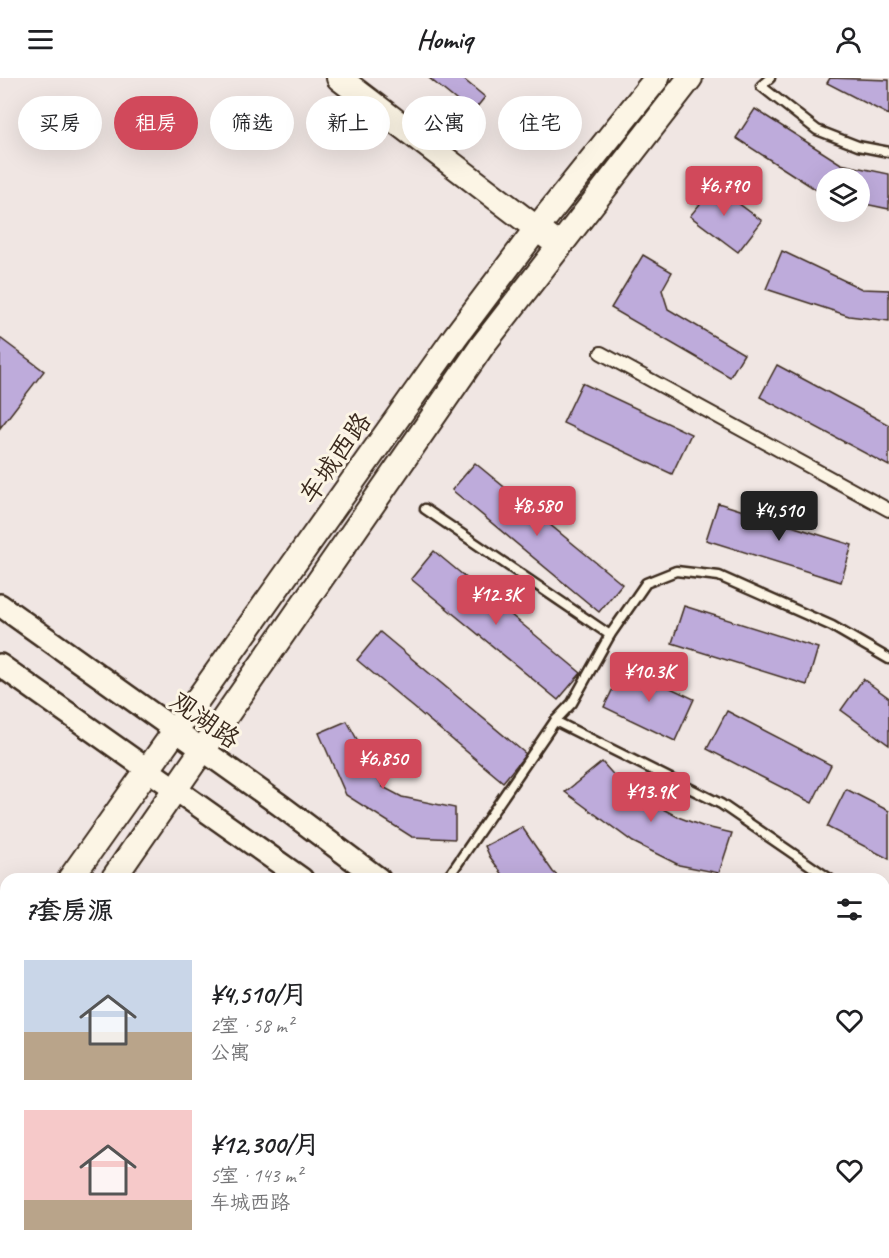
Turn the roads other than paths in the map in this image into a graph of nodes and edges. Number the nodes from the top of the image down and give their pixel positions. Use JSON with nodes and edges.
{"nodes":[{"id":1,"x":339,"y":78,"type":"edge"},
{"id":2,"x":657,"y":78,"type":"edge"},
{"id":3,"x":690,"y":78,"type":"edge"},
{"id":4,"x":770,"y":78,"type":"edge"},
{"id":5,"x":889,"y":152,"type":"edge"},
{"id":6,"x":537,"y":228,"type":"junction"},
{"id":7,"x":558,"y":245,"type":"junction"},
{"id":8,"x":601,"y":353,"type":"dead end"},
{"id":9,"x":425,"y":509,"type":"dead end"},
{"id":10,"x":889,"y":510,"type":"edge"},
{"id":11,"x":0,"y":605,"type":"edge"},
{"id":12,"x":610,"y":635,"type":"junction"},
{"id":13,"x":889,"y":659,"type":"edge"},
{"id":14,"x":0,"y":665,"type":"edge"},
{"id":15,"x":555,"y":721,"type":"junction"},
{"id":16,"x":176,"y":733,"type":"junction"},
{"id":17,"x":203,"y":752,"type":"junction"},
{"id":18,"x":147,"y":771,"type":"junction"},
{"id":19,"x":175,"y":790,"type":"junction"},
{"id":20,"x":74,"y":873,"type":"edge"},
{"id":21,"x":117,"y":873,"type":"edge"},
{"id":22,"x":293,"y":873,"type":"edge"},
{"id":23,"x":370,"y":873,"type":"edge"},
{"id":24,"x":451,"y":873,"type":"edge"},
{"id":25,"x":821,"y":873,"type":"edge"}],
"edges":[{"from":1,"to":6,"type":"main road"},
{"from":2,"to":6,"type":"main road","name":"车城西路"},
{"from":3,"to":7,"type":"main road"},
{"from":4,"to":5,"type":"lane"},
{"from":6,"to":7,"type":"main road"},
{"from":6,"to":16,"type":"main road","name":"车城西路"},
{"from":7,"to":17,"type":"main road"},
{"from":8,"to":10,"type":"street"},
{"from":9,"to":12,"type":"lane"},
{"from":11,"to":16,"type":"street","name":"观湖路"},
{"from":12,"to":13,"type":"lane"},
{"from":12,"to":15,"type":"lane"},
{"from":14,"to":18,"type":"street"},
{"from":15,"to":24,"type":"lane"},
{"from":15,"to":25,"type":"lane"},
{"from":16,"to":17,"type":"street","name":"观湖路"},
{"from":16,"to":18,"type":"main road","name":"车城西路"},
{"from":17,"to":19,"type":"main road"},
{"from":17,"to":23,"type":"street","name":"观湖路"},
{"from":18,"to":19,"type":"street"},
{"from":18,"to":20,"type":"main road","name":"车城西路"},
{"from":19,"to":21,"type":"main road"},
{"from":19,"to":22,"type":"street"}]}
